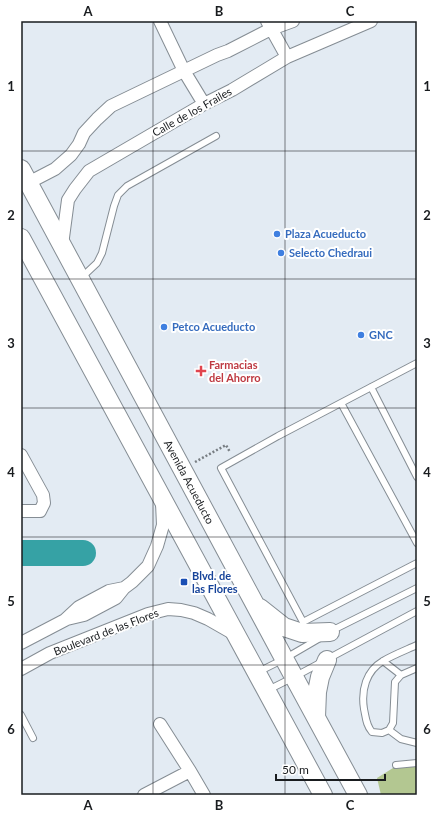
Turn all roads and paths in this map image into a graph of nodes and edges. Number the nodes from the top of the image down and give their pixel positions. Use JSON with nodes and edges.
{"nodes":[{"id":1,"x":160,"y":21,"type":"edge"},
{"id":2,"x":293,"y":21,"type":"edge"},
{"id":3,"x":371,"y":21,"type":"edge"},
{"id":4,"x":269,"y":25,"type":"edge"},
{"id":5,"x":288,"y":57,"type":"junction"},
{"id":6,"x":184,"y":71,"type":"junction"},
{"id":7,"x":204,"y":104,"type":"junction"},
{"id":8,"x":216,"y":136,"type":"dead end"},
{"id":9,"x":25,"y":176,"type":"edge"},
{"id":10,"x":21,"y":238,"type":"edge"},
{"id":11,"x":62,"y":245,"type":"junction"},
{"id":12,"x":80,"y":280,"type":"junction"},
{"id":13,"x":417,"y":363,"type":"edge"},
{"id":14,"x":371,"y":387,"type":"junction"},
{"id":15,"x":341,"y":403,"type":"junction"},
{"id":16,"x":210,"y":454,"type":"dead end"},
{"id":17,"x":21,"y":455,"type":"edge"},
{"id":18,"x":235,"y":460,"type":"junction"},
{"id":19,"x":417,"y":478,"type":"edge"},
{"id":20,"x":162,"y":498,"type":"junction"},
{"id":21,"x":21,"y":511,"type":"edge"},
{"id":22,"x":417,"y":543,"type":"edge"},
{"id":23,"x":417,"y":563,"type":"edge"},
{"id":24,"x":417,"y":588,"type":"edge"},
{"id":25,"x":255,"y":605,"type":"junction"},
{"id":26,"x":417,"y":611,"type":"edge"},
{"id":27,"x":330,"y":632,"type":"junction"},
{"id":28,"x":236,"y":635,"type":"junction"},
{"id":29,"x":21,"y":644,"type":"edge"},
{"id":30,"x":417,"y":645,"type":"edge"},
{"id":31,"x":284,"y":659,"type":"junction"},
{"id":32,"x":327,"y":660,"type":"junction"},
{"id":33,"x":383,"y":661,"type":"junction"},
{"id":34,"x":417,"y":668,"type":"edge"},
{"id":35,"x":21,"y":669,"type":"edge"},
{"id":36,"x":256,"y":673,"type":"junction"},
{"id":37,"x":401,"y":675,"type":"junction"},
{"id":38,"x":294,"y":678,"type":"junction"},
{"id":39,"x":266,"y":691,"type":"junction"},
{"id":40,"x":21,"y":715,"type":"edge"},
{"id":41,"x":316,"y":717,"type":"junction"},
{"id":42,"x":160,"y":724,"type":"dead end"},
{"id":43,"x":389,"y":730,"type":"junction"},
{"id":44,"x":33,"y":738,"type":"dead end"},
{"id":45,"x":417,"y":742,"type":"edge"},
{"id":46,"x":417,"y":763,"type":"edge"},
{"id":47,"x":396,"y":765,"type":"dead end"},
{"id":48,"x":190,"y":771,"type":"junction"},
{"id":49,"x":144,"y":795,"type":"edge"},
{"id":50,"x":204,"y":795,"type":"edge"},
{"id":51,"x":323,"y":795,"type":"edge"},
{"id":52,"x":358,"y":795,"type":"edge"}],
"edges":[{"from":1,"to":6,"type":"street"},
{"from":2,"to":4,"type":"street"},
{"from":3,"to":5,"type":"street","name":"Calle de los Frailes"},
{"from":4,"to":5,"type":"street"},
{"from":4,"to":6,"type":"street"},
{"from":5,"to":7,"type":"street","name":"Calle de los Frailes"},
{"from":6,"to":7,"type":"street"},
{"from":6,"to":9,"type":"street"},
{"from":7,"to":11,"type":"street","name":"Calle de los Frailes"},
{"from":8,"to":12,"type":"lane"},
{"from":9,"to":11,"type":"main road","name":"Avenida Acueducto"},
{"from":10,"to":20,"type":"main road"},
{"from":11,"to":12,"type":"main road","name":"Avenida Acueducto"},
{"from":12,"to":25,"type":"main road","name":"Avenida Acueducto"},
{"from":13,"to":14,"type":"lane"},
{"from":14,"to":15,"type":"lane"},
{"from":14,"to":19,"type":"lane"},
{"from":15,"to":18,"type":"lane"},
{"from":15,"to":22,"type":"lane"},
{"from":16,"to":18,"type":"path"},
{"from":17,"to":21,"type":"street"},
{"from":18,"to":23,"type":"lane"},
{"from":20,"to":28,"type":"main road"},
{"from":20,"to":29,"type":"street"},
{"from":24,"to":27,"type":"lane"},
{"from":25,"to":27,"type":"main road"},
{"from":25,"to":31,"type":"main road","name":"Avenida Acueducto"},
{"from":26,"to":32,"type":"lane"},
{"from":27,"to":31,"type":"lane"},
{"from":28,"to":35,"type":"street","name":"Boulevard de las Flores"},
{"from":28,"to":36,"type":"main road"},
{"from":30,"to":33,"type":"lane"},
{"from":31,"to":36,"type":"lane"},
{"from":31,"to":38,"type":"main road","name":"Avenida Acueducto"},
{"from":32,"to":38,"type":"lane"},
{"from":32,"to":41,"type":"main road"},
{"from":33,"to":37,"type":"lane"},
{"from":33,"to":43,"type":"lane"},
{"from":34,"to":37,"type":"lane"},
{"from":36,"to":39,"type":"main road"},
{"from":37,"to":43,"type":"lane"},
{"from":38,"to":39,"type":"lane"},
{"from":38,"to":41,"type":"main road","name":"Avenida Acueducto"},
{"from":39,"to":51,"type":"main road"},
{"from":40,"to":44,"type":"lane"},
{"from":41,"to":52,"type":"main road","name":"Avenida Acueducto"},
{"from":42,"to":48,"type":"street"},
{"from":43,"to":45,"type":"lane"},
{"from":46,"to":47,"type":"lane"},
{"from":48,"to":49,"type":"street"},
{"from":48,"to":50,"type":"street"}]}
